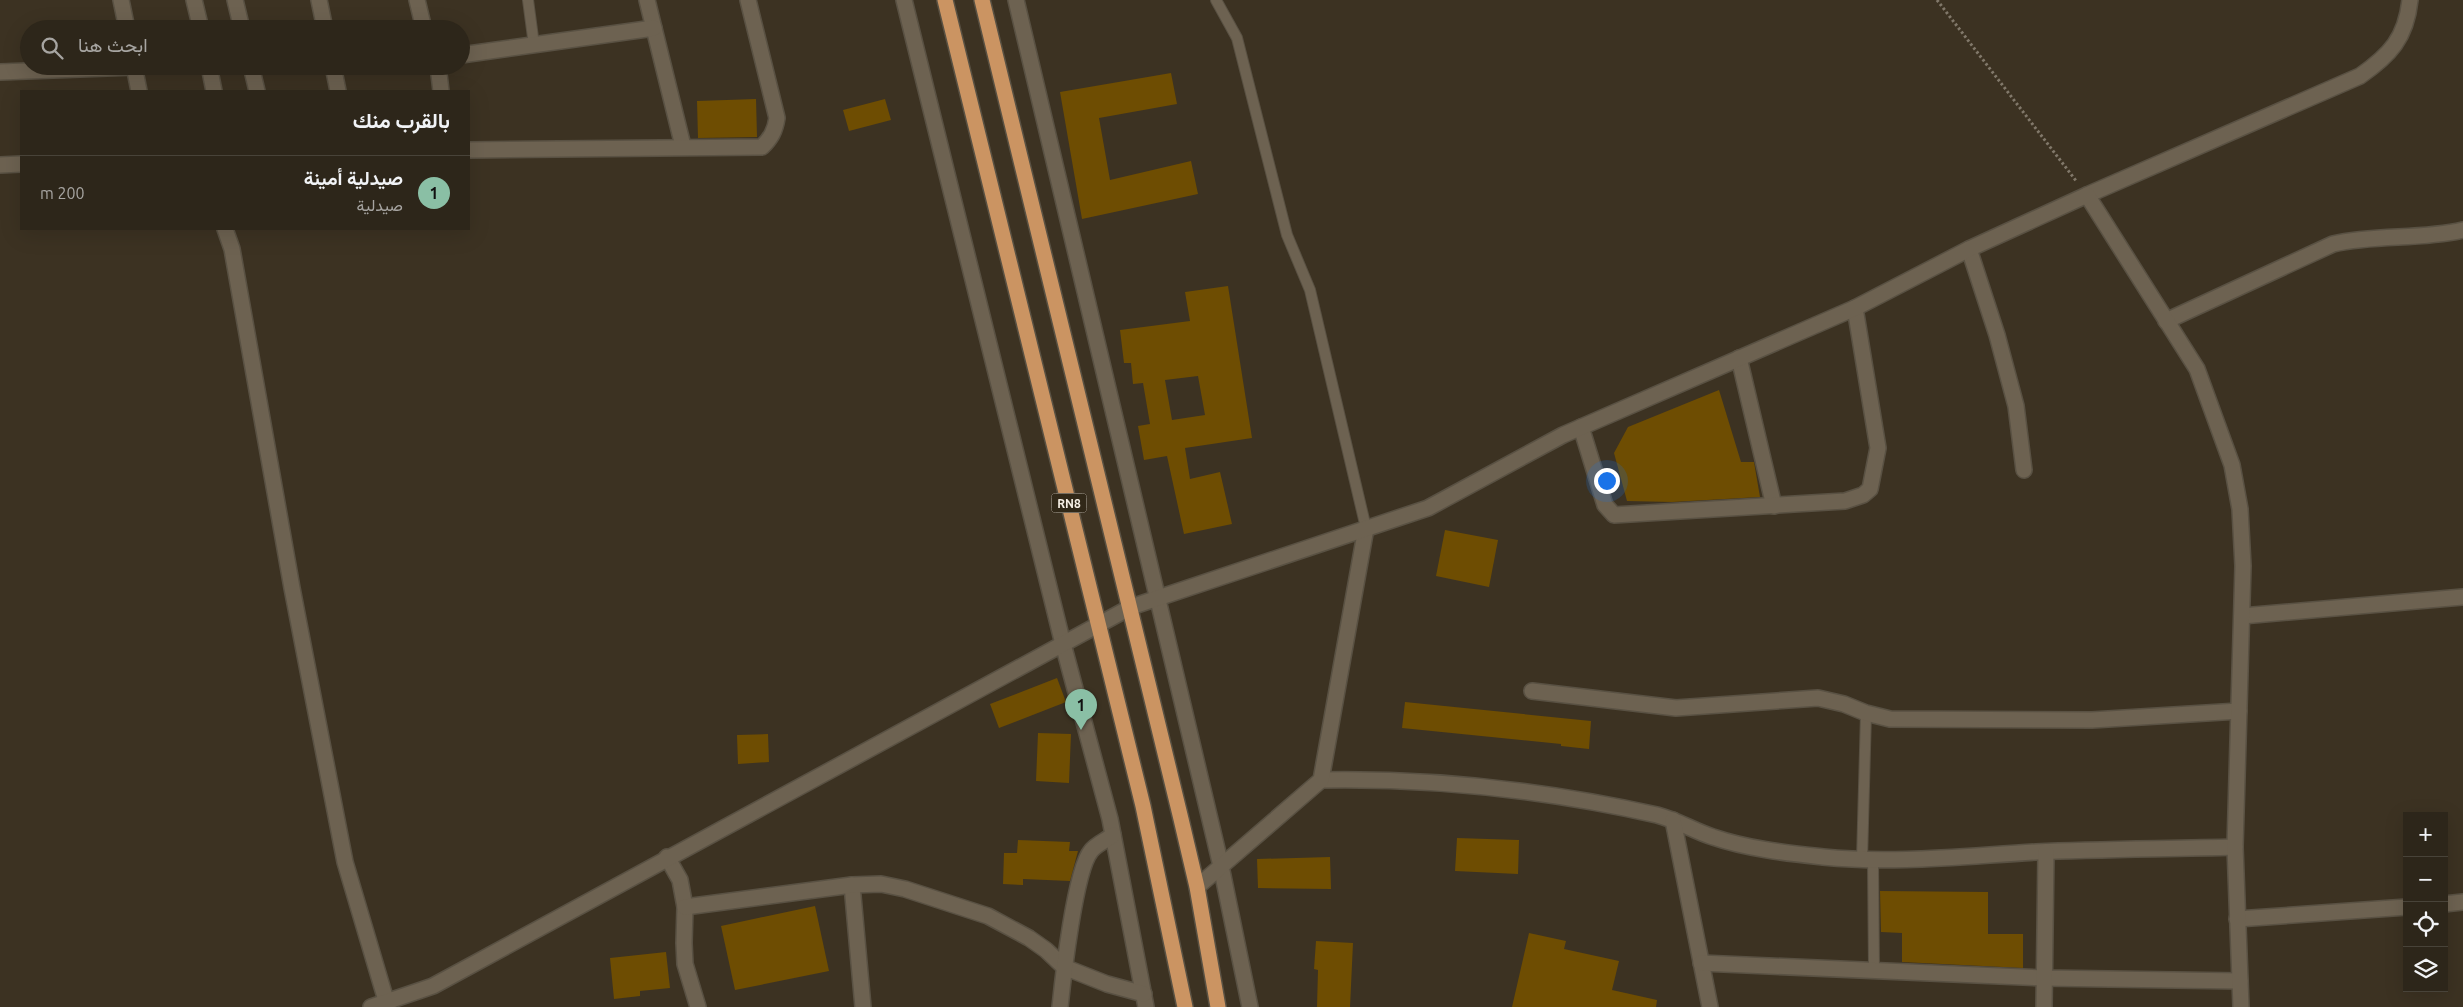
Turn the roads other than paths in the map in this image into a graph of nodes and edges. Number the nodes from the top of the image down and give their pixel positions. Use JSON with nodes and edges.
{"nodes":[{"id":1,"x":121,"y":0,"type":"edge"},
{"id":2,"x":194,"y":0,"type":"edge"},
{"id":3,"x":234,"y":0,"type":"edge"},
{"id":4,"x":319,"y":0,"type":"edge"},
{"id":5,"x":417,"y":0,"type":"edge"},
{"id":6,"x":528,"y":0,"type":"edge"},
{"id":7,"x":647,"y":0,"type":"edge"},
{"id":8,"x":748,"y":0,"type":"edge"},
{"id":9,"x":904,"y":0,"type":"edge"},
{"id":10,"x":945,"y":0,"type":"edge"},
{"id":11,"x":982,"y":0,"type":"edge"},
{"id":12,"x":1016,"y":0,"type":"edge"},
{"id":13,"x":1216,"y":0,"type":"edge"},
{"id":14,"x":2410,"y":0,"type":"edge"},
{"id":15,"x":125,"y":20,"type":"edge"},
{"id":16,"x":199,"y":20,"type":"edge"},
{"id":17,"x":240,"y":20,"type":"edge"},
{"id":18,"x":323,"y":20,"type":"edge"},
{"id":19,"x":422,"y":20,"type":"edge"},
{"id":20,"x":654,"y":28,"type":"junction"},
{"id":21,"x":534,"y":45,"type":"junction"},
{"id":22,"x":470,"y":54,"type":"edge"},
{"id":23,"x":20,"y":71,"type":"edge"},
{"id":24,"x":0,"y":72,"type":"edge"},
{"id":25,"x":136,"y":75,"type":"edge"},
{"id":26,"x":211,"y":75,"type":"edge"},
{"id":27,"x":253,"y":75,"type":"edge"},
{"id":28,"x":335,"y":75,"type":"edge"},
{"id":29,"x":439,"y":75,"type":"edge"},
{"id":30,"x":139,"y":90,"type":"edge"},
{"id":31,"x":214,"y":90,"type":"edge"},
{"id":32,"x":257,"y":90,"type":"edge"},
{"id":33,"x":338,"y":90,"type":"edge"},
{"id":34,"x":441,"y":90,"type":"edge"},
{"id":35,"x":683,"y":146,"type":"junction"},
{"id":36,"x":470,"y":150,"type":"edge"},
{"id":37,"x":20,"y":164,"type":"edge"},
{"id":38,"x":0,"y":165,"type":"edge"},
{"id":39,"x":2087,"y":195,"type":"junction"},
{"id":40,"x":225,"y":230,"type":"edge"},
{"id":41,"x":2463,"y":230,"type":"edge"},
{"id":42,"x":1969,"y":249,"type":"junction"},
{"id":43,"x":1855,"y":308,"type":"junction"},
{"id":44,"x":2166,"y":321,"type":"junction"},
{"id":45,"x":1738,"y":358,"type":"junction"},
{"id":46,"x":1581,"y":427,"type":"junction"},
{"id":47,"x":2024,"y":470,"type":"dead end"},
{"id":48,"x":1774,"y":506,"type":"junction"},
{"id":49,"x":1366,"y":528,"type":"junction"},
{"id":50,"x":1157,"y":597,"type":"junction"},
{"id":51,"x":2463,"y":597,"type":"edge"},
{"id":52,"x":1131,"y":607,"type":"junction"},
{"id":53,"x":2242,"y":616,"type":"junction"},
{"id":54,"x":1100,"y":624,"type":"junction"},
{"id":55,"x":1062,"y":644,"type":"junction"},
{"id":56,"x":1532,"y":691,"type":"dead end"},
{"id":57,"x":2239,"y":711,"type":"junction"},
{"id":58,"x":1866,"y":713,"type":"junction"},
{"id":59,"x":1321,"y":780,"type":"junction"},
{"id":60,"x":1673,"y":820,"type":"junction"},
{"id":61,"x":1113,"y":835,"type":"junction"},
{"id":62,"x":2235,"y":847,"type":"junction"},
{"id":63,"x":2046,"y":852,"type":"junction"},
{"id":64,"x":667,"y":858,"type":"junction"},
{"id":65,"x":1868,"y":860,"type":"junction"},
{"id":66,"x":1221,"y":866,"type":"junction"},
{"id":67,"x":852,"y":885,"type":"junction"},
{"id":68,"x":1197,"y":887,"type":"junction"},
{"id":69,"x":2463,"y":902,"type":"edge"},
{"id":70,"x":2448,"y":904,"type":"edge"},
{"id":71,"x":686,"y":907,"type":"junction"},
{"id":72,"x":2403,"y":907,"type":"edge"},
{"id":73,"x":2238,"y":919,"type":"junction"},
{"id":74,"x":1702,"y":962,"type":"junction"},
{"id":75,"x":1064,"y":967,"type":"junction"},
{"id":76,"x":1874,"y":970,"type":"junction"},
{"id":77,"x":2044,"y":978,"type":"junction"},
{"id":78,"x":2240,"y":981,"type":"junction"},
{"id":79,"x":1145,"y":1000,"type":"edge"},
{"id":80,"x":387,"y":1005,"type":"edge"},
{"id":81,"x":371,"y":1007,"type":"edge"},
{"id":82,"x":698,"y":1007,"type":"edge"},
{"id":83,"x":862,"y":1007,"type":"edge"},
{"id":84,"x":1060,"y":1007,"type":"edge"},
{"id":85,"x":1185,"y":1007,"type":"edge"},
{"id":86,"x":1218,"y":1007,"type":"edge"},
{"id":87,"x":1250,"y":1007,"type":"edge"},
{"id":88,"x":1710,"y":1007,"type":"edge"},
{"id":89,"x":2044,"y":1007,"type":"edge"},
{"id":90,"x":2241,"y":1007,"type":"edge"}],
"edges":[{"from":1,"to":15,"type":"street"},
{"from":2,"to":16,"type":"street"},
{"from":3,"to":17,"type":"street"},
{"from":4,"to":18,"type":"street"},
{"from":5,"to":19,"type":"street"},
{"from":6,"to":21,"type":"lane"},
{"from":7,"to":20,"type":"street"},
{"from":8,"to":35,"type":"street"},
{"from":9,"to":55,"type":"street"},
{"from":10,"to":54,"type":"highway","number":"RN8"},
{"from":11,"to":52,"type":"highway","number":"RN8"},
{"from":12,"to":50,"type":"street"},
{"from":13,"to":49,"type":"lane"},
{"from":14,"to":39,"type":"street"},
{"from":20,"to":21,"type":"street"},
{"from":20,"to":35,"type":"street"},
{"from":21,"to":22,"type":"street"},
{"from":23,"to":24,"type":"street"},
{"from":25,"to":30,"type":"street"},
{"from":26,"to":31,"type":"street"},
{"from":27,"to":32,"type":"street"},
{"from":28,"to":33,"type":"street"},
{"from":29,"to":34,"type":"street"},
{"from":35,"to":36,"type":"street"},
{"from":37,"to":38,"type":"street"},
{"from":39,"to":42,"type":"street"},
{"from":39,"to":44,"type":"street"},
{"from":40,"to":80,"type":"street"},
{"from":41,"to":44,"type":"street"},
{"from":42,"to":43,"type":"street"},
{"from":42,"to":47,"type":"street"},
{"from":43,"to":45,"type":"street"},
{"from":43,"to":48,"type":"street"},
{"from":44,"to":53,"type":"street"},
{"from":45,"to":46,"type":"street"},
{"from":45,"to":48,"type":"street"},
{"from":46,"to":48,"type":"street"},
{"from":46,"to":49,"type":"street"},
{"from":49,"to":50,"type":"street"},
{"from":49,"to":59,"type":"street"},
{"from":50,"to":52,"type":"street"},
{"from":50,"to":66,"type":"street"},
{"from":51,"to":53,"type":"street"},
{"from":52,"to":54,"type":"street"},
{"from":52,"to":68,"type":"highway","number":"RN8"},
{"from":53,"to":57,"type":"street"},
{"from":54,"to":55,"type":"street"},
{"from":54,"to":85,"type":"highway","number":"RN8"},
{"from":55,"to":61,"type":"street"},
{"from":55,"to":64,"type":"street"},
{"from":56,"to":58,"type":"street"},
{"from":57,"to":58,"type":"street"},
{"from":57,"to":62,"type":"street"},
{"from":58,"to":65,"type":"lane"},
{"from":59,"to":60,"type":"street"},
{"from":59,"to":66,"type":"street"},
{"from":60,"to":65,"type":"street"},
{"from":60,"to":74,"type":"street"},
{"from":61,"to":75,"type":"street"},
{"from":61,"to":79,"type":"street"},
{"from":62,"to":63,"type":"street"},
{"from":62,"to":73,"type":"street"},
{"from":63,"to":65,"type":"street"},
{"from":63,"to":77,"type":"street"},
{"from":64,"to":71,"type":"street"},
{"from":64,"to":80,"type":"street"},
{"from":65,"to":76,"type":"lane"},
{"from":66,"to":68,"type":"street"},
{"from":66,"to":87,"type":"street"},
{"from":67,"to":71,"type":"street"},
{"from":67,"to":75,"type":"street"},
{"from":67,"to":83,"type":"street"},
{"from":68,"to":86,"type":"highway","number":"RN8"},
{"from":69,"to":70,"type":"street"},
{"from":71,"to":82,"type":"street"},
{"from":72,"to":73,"type":"street"},
{"from":73,"to":78,"type":"street"},
{"from":74,"to":76,"type":"street"},
{"from":74,"to":88,"type":"street"},
{"from":75,"to":79,"type":"street"},
{"from":75,"to":84,"type":"street"},
{"from":76,"to":77,"type":"street"},
{"from":77,"to":78,"type":"street"},
{"from":77,"to":89,"type":"street"},
{"from":78,"to":90,"type":"street"},
{"from":80,"to":81,"type":"street"}]}
